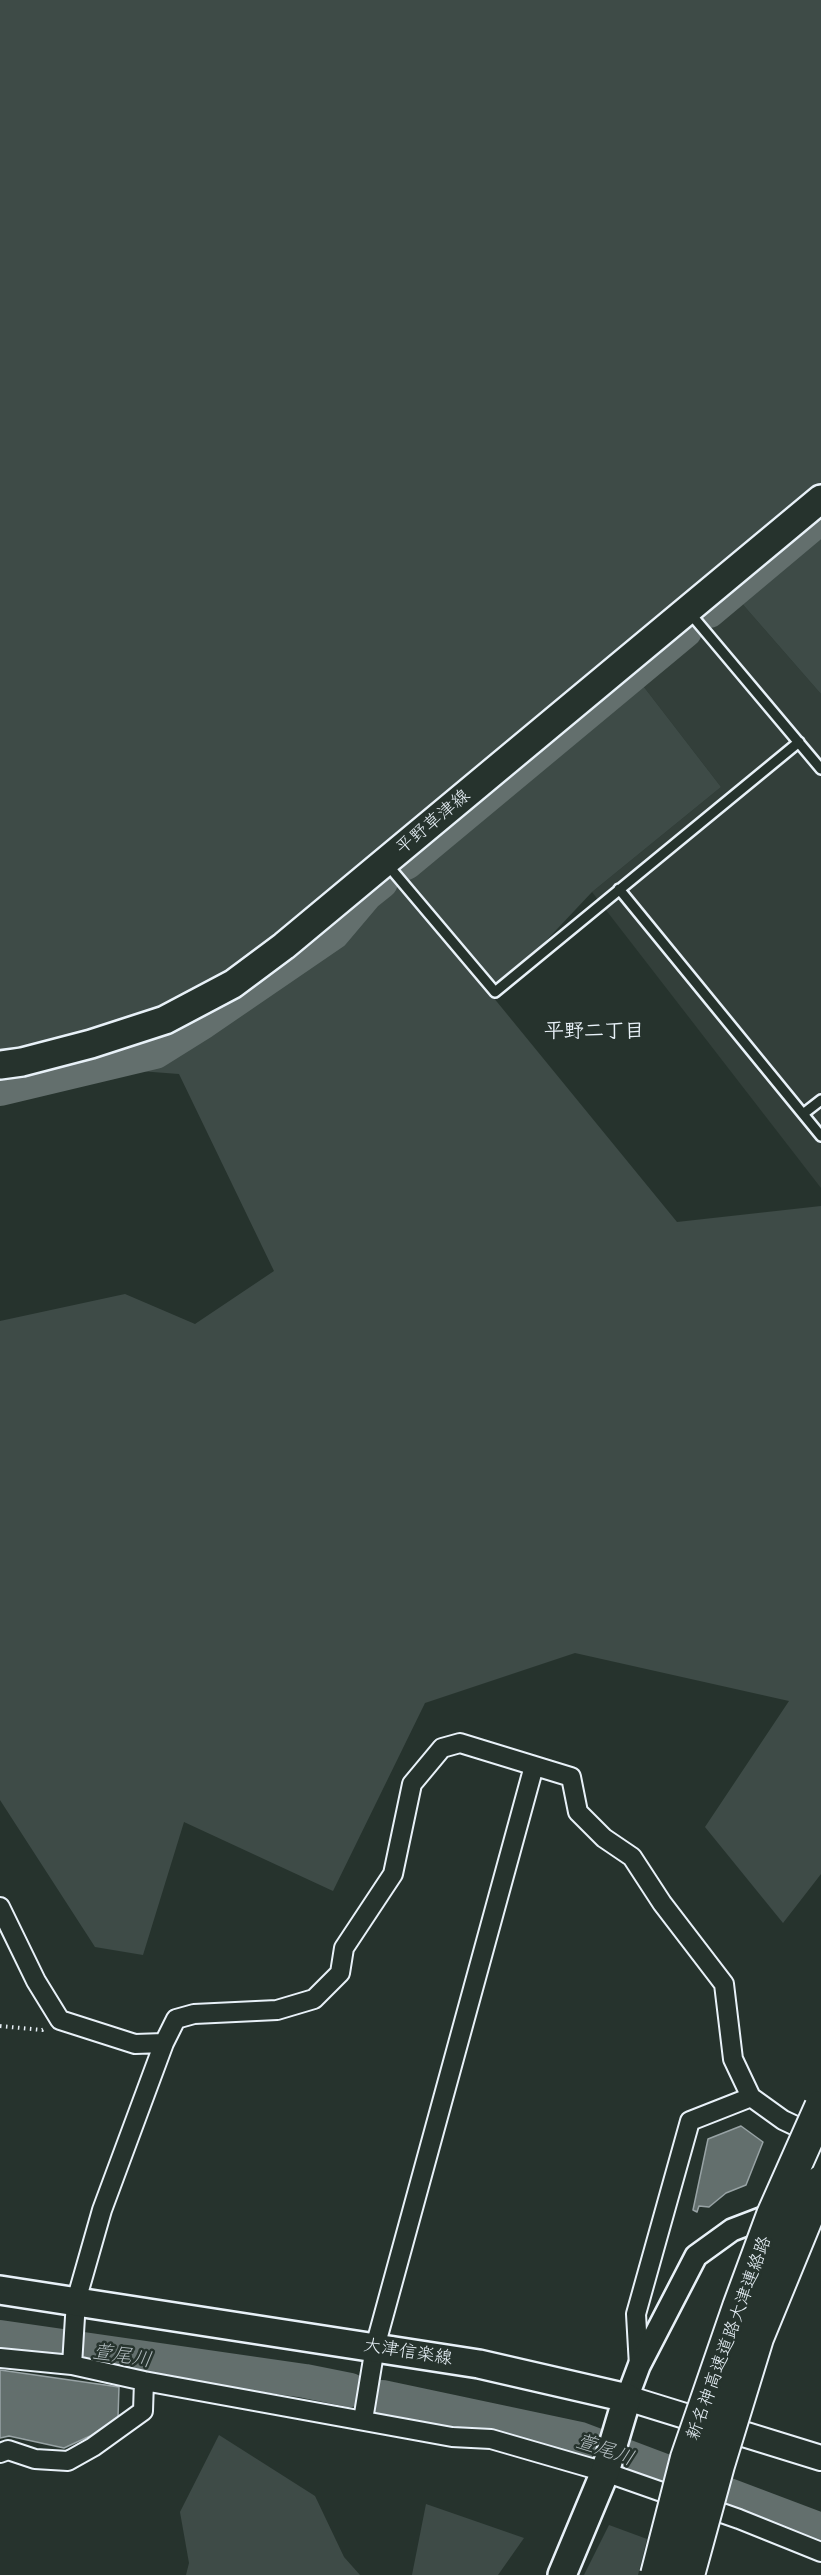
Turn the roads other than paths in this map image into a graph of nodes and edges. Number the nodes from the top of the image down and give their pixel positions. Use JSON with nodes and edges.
{"nodes":[{"id":1,"x":821,"y":499,"type":"edge"},
{"id":2,"x":687,"y":610,"type":"junction"},
{"id":3,"x":799,"y":742,"type":"junction"},
{"id":4,"x":821,"y":769,"type":"edge"},
{"id":5,"x":385,"y":862,"type":"junction"},
{"id":6,"x":619,"y":889,"type":"junction"},
{"id":7,"x":0,"y":1065,"type":"edge"},
{"id":8,"x":821,"y":1100,"type":"edge"},
{"id":9,"x":803,"y":1114,"type":"junction"},
{"id":10,"x":821,"y":1136,"type":"edge"},
{"id":11,"x":534,"y":1766,"type":"junction"},
{"id":12,"x":0,"y":1906,"type":"edge"},
{"id":13,"x":164,"y":2043,"type":"junction"},
{"id":14,"x":751,"y":2097,"type":"junction"},
{"id":15,"x":821,"y":2107,"type":"edge"},
{"id":16,"x":821,"y":2138,"type":"edge"},
{"id":17,"x":821,"y":2181,"type":"edge"},
{"id":18,"x":821,"y":2196,"type":"edge"},
{"id":19,"x":0,"y":2290,"type":"edge"},
{"id":20,"x":76,"y":2302,"type":"junction"},
{"id":21,"x":373,"y":2355,"type":"junction"},
{"id":22,"x":0,"y":2358,"type":"edge"},
{"id":23,"x":72,"y":2364,"type":"junction"},
{"id":24,"x":639,"y":2366,"type":"junction"},
{"id":25,"x":144,"y":2381,"type":"junction"},
{"id":26,"x":627,"y":2398,"type":"junction"},
{"id":27,"x":364,"y":2414,"type":"junction"},
{"id":28,"x":0,"y":2453,"type":"edge"},
{"id":29,"x":821,"y":2458,"type":"edge"},
{"id":30,"x":605,"y":2470,"type":"junction"},
{"id":31,"x":821,"y":2552,"type":"edge"},
{"id":32,"x":562,"y":2575,"type":"edge"},
{"id":33,"x":657,"y":2575,"type":"edge"},
{"id":34,"x":688,"y":2575,"type":"edge"}],
"edges":[{"from":1,"to":2,"type":"main road","name":"平野草津線"},
{"from":2,"to":3,"type":"lane"},
{"from":2,"to":5,"type":"main road","name":"平野草津線"},
{"from":3,"to":4,"type":"lane"},
{"from":3,"to":6,"type":"lane"},
{"from":5,"to":6,"type":"lane"},
{"from":5,"to":7,"type":"main road","name":"平野草津線"},
{"from":6,"to":9,"type":"lane"},
{"from":8,"to":9,"type":"lane"},
{"from":9,"to":10,"type":"lane"},
{"from":11,"to":13,"type":"street"},
{"from":11,"to":14,"type":"street"},
{"from":11,"to":21,"type":"street"},
{"from":12,"to":13,"type":"street"},
{"from":13,"to":20,"type":"street"},
{"from":14,"to":16,"type":"street"},
{"from":14,"to":24,"type":"street"},
{"from":15,"to":33,"type":"highway","name":"新名神高速道路大津連絡路","bridge":true},
{"from":17,"to":34,"type":"highway","name":"新名神高速道路大津連絡路","bridge":true},
{"from":18,"to":24,"type":"street"},
{"from":19,"to":20,"type":"main road","name":"大津信楽線"},
{"from":20,"to":21,"type":"main road","name":"大津信楽線"},
{"from":20,"to":23,"type":"street"},
{"from":21,"to":26,"type":"main road","name":"大津信楽線"},
{"from":21,"to":27,"type":"street"},
{"from":22,"to":23,"type":"street"},
{"from":23,"to":25,"type":"street"},
{"from":24,"to":26,"type":"street"},
{"from":25,"to":27,"type":"street"},
{"from":25,"to":28,"type":"street"},
{"from":26,"to":29,"type":"main road"},
{"from":26,"to":30,"type":"main road"},
{"from":27,"to":30,"type":"street"},
{"from":30,"to":31,"type":"street"},
{"from":30,"to":32,"type":"main road"}]}
